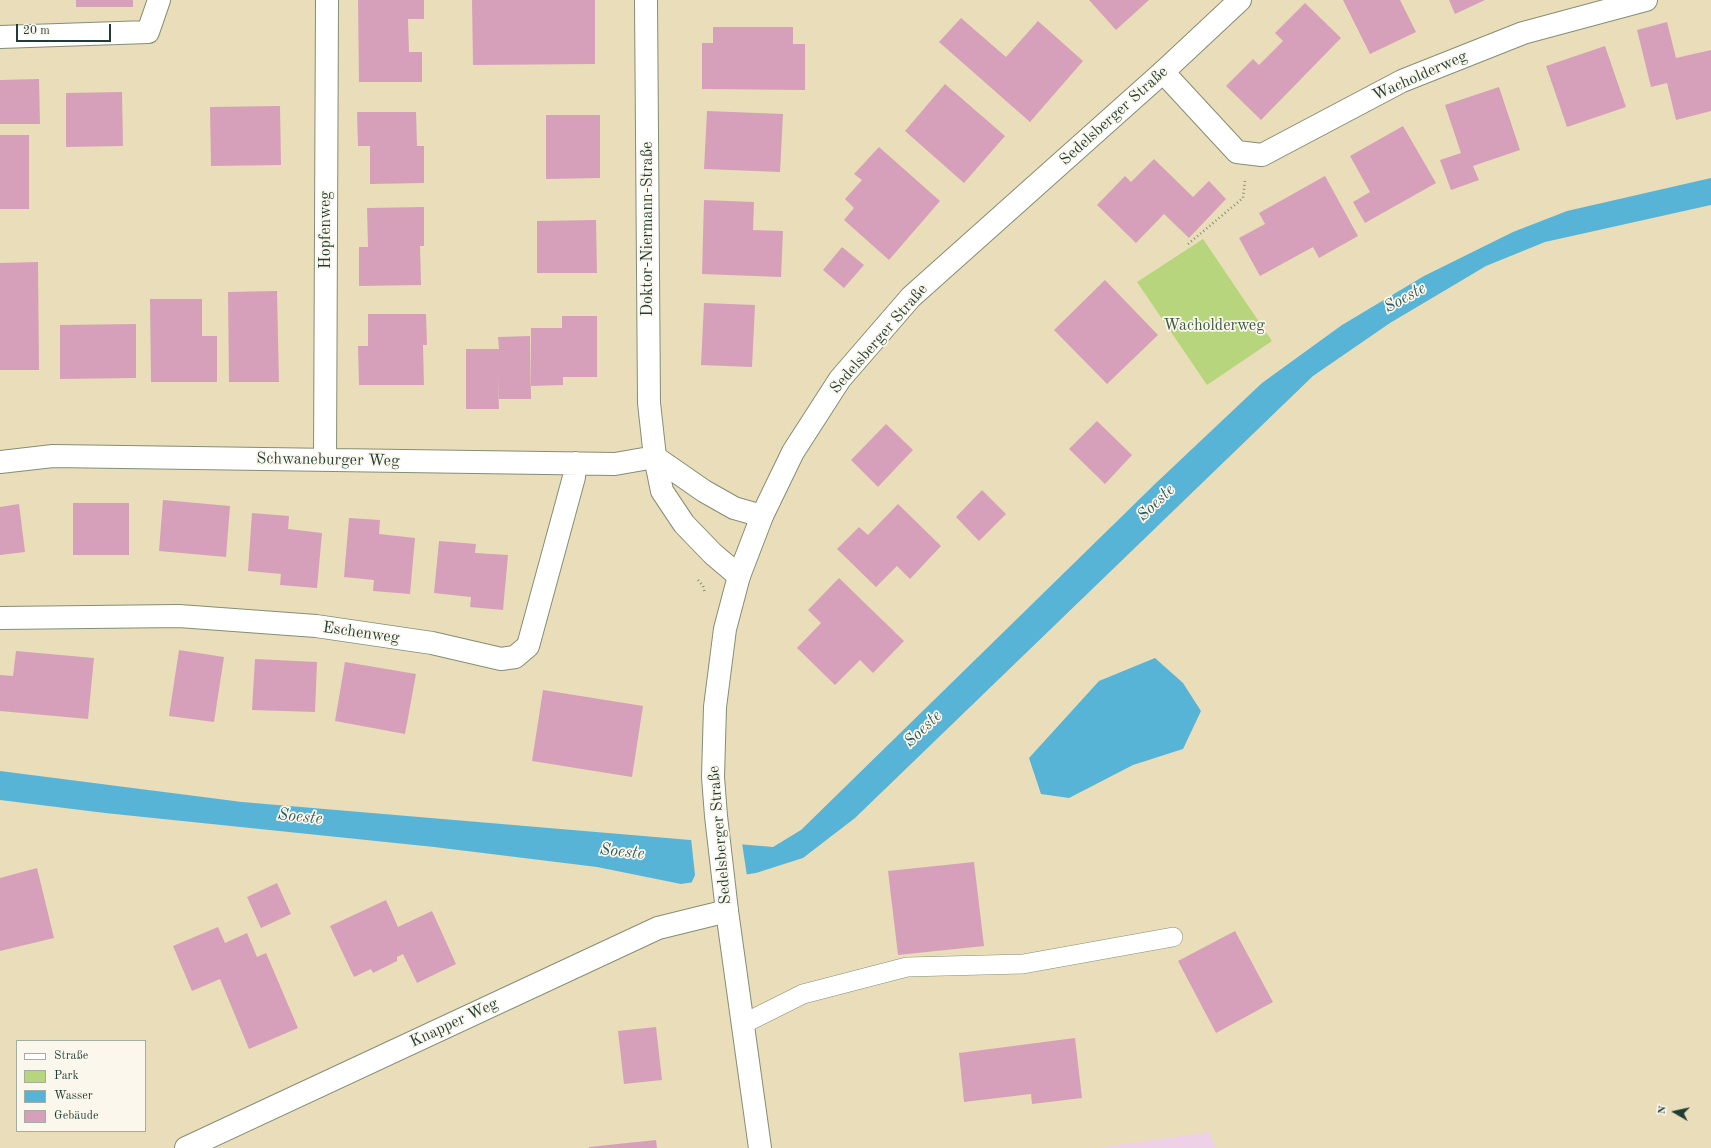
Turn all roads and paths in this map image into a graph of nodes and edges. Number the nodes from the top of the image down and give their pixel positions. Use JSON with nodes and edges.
{"nodes":[{"id":1,"x":158,"y":0,"type":"edge"},
{"id":2,"x":328,"y":0,"type":"edge"},
{"id":3,"x":646,"y":0,"type":"edge"},
{"id":4,"x":1240,"y":0,"type":"edge"},
{"id":5,"x":1646,"y":0,"type":"edge"},
{"id":6,"x":0,"y":37,"type":"edge"},
{"id":7,"x":1163,"y":72,"type":"junction"},
{"id":8,"x":1249,"y":153,"type":"junction"},
{"id":9,"x":1188,"y":244,"type":"dead end"},
{"id":10,"x":655,"y":457,"type":"junction"},
{"id":11,"x":325,"y":460,"type":"junction"},
{"id":12,"x":0,"y":462,"type":"edge"},
{"id":13,"x":575,"y":463,"type":"junction"},
{"id":14,"x":762,"y":516,"type":"junction"},
{"id":15,"x":695,"y":575,"type":"dead end"},
{"id":16,"x":739,"y":576,"type":"junction"},
{"id":17,"x":706,"y":598,"type":"dead end"},
{"id":18,"x":0,"y":618,"type":"edge"},
{"id":19,"x":726,"y":902,"type":"junction"},
{"id":20,"x":1173,"y":937,"type":"dead end"},
{"id":21,"x":743,"y":1024,"type":"junction"},
{"id":22,"x":186,"y":1148,"type":"edge"},
{"id":23,"x":760,"y":1148,"type":"edge"}],
"edges":[{"from":1,"to":6,"type":"street"},
{"from":2,"to":11,"type":"street","name":"Hopfenweg"},
{"from":3,"to":10,"type":"street","name":"Doktor-Niermann-Straße"},
{"from":4,"to":7,"type":"street","name":"Sedelsberger Straße"},
{"from":5,"to":8,"type":"street","name":"Wacholderweg"},
{"from":7,"to":8,"type":"street","name":"Wacholderweg"},
{"from":7,"to":14,"type":"street","name":"Sedelsberger Straße"},
{"from":8,"to":9,"type":"path"},
{"from":10,"to":13,"type":"street","name":"Schwaneburger Weg"},
{"from":10,"to":14,"type":"street"},
{"from":10,"to":16,"type":"street","name":"Doktor-Niermann-Straße"},
{"from":11,"to":12,"type":"street","name":"Schwaneburger Weg"},
{"from":11,"to":13,"type":"street","name":"Schwaneburger Weg"},
{"from":13,"to":18,"type":"street","name":"Eschenweg"},
{"from":14,"to":16,"type":"street","name":"Sedelsberger Straße"},
{"from":15,"to":17,"type":"path"},
{"from":16,"to":19,"type":"street","name":"Sedelsberger Straße"},
{"from":19,"to":21,"type":"street","name":"Sedelsberger Straße"},
{"from":19,"to":22,"type":"street","name":"Knapper Weg"},
{"from":20,"to":21,"type":"lane"},
{"from":21,"to":23,"type":"street","name":"Sedelsberger Straße"}]}
